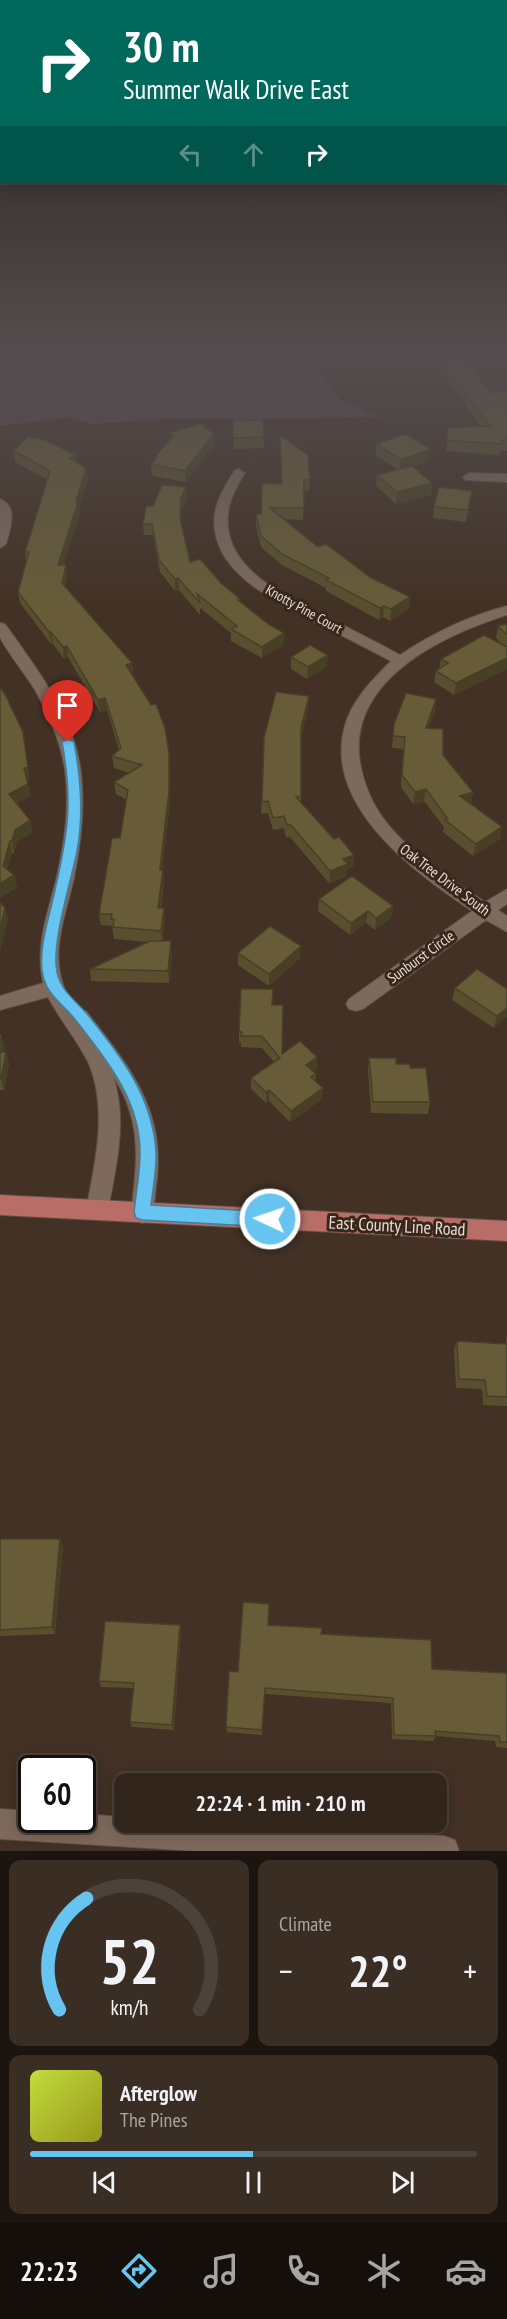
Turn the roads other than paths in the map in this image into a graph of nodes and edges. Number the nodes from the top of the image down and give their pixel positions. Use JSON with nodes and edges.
{"nodes":[{"id":1,"x":239,"y":473,"type":"dead end"},
{"id":2,"x":468,"y":477,"type":"dead end"},
{"id":3,"x":507,"y":478,"type":"edge"},
{"id":4,"x":0,"y":503,"type":"edge"},
{"id":5,"x":0,"y":544,"type":"edge"},
{"id":6,"x":507,"y":610,"type":"edge"},
{"id":7,"x":0,"y":627,"type":"edge"},
{"id":8,"x":399,"y":660,"type":"junction"},
{"id":9,"x":507,"y":895,"type":"edge"},
{"id":10,"x":485,"y":910,"type":"junction"},
{"id":11,"x":507,"y":926,"type":"edge"},
{"id":12,"x":53,"y":988,"type":"junction"},
{"id":13,"x":0,"y":1002,"type":"edge"},
{"id":14,"x":356,"y":1004,"type":"dead end"},
{"id":15,"x":0,"y":1204,"type":"edge"},
{"id":16,"x":97,"y":1210,"type":"junction"},
{"id":17,"x":142,"y":1212,"type":"junction"},
{"id":18,"x":507,"y":1231,"type":"edge"},
{"id":19,"x":0,"y":1824,"type":"edge"},
{"id":20,"x":444,"y":1851,"type":"edge"}],
"edges":[{"from":1,"to":8,"type":"street","name":"Knotty Pine Court"},
{"from":2,"to":3,"type":"street"},
{"from":4,"to":5,"type":"street"},
{"from":6,"to":8,"type":"street"},
{"from":7,"to":12,"type":"street"},
{"from":8,"to":10,"type":"street","name":"Oak Tree Drive South"},
{"from":9,"to":10,"type":"street","name":"Sunburst Circle"},
{"from":10,"to":11,"type":"street","name":"Oak Tree Drive South"},
{"from":10,"to":14,"type":"street","name":"Sunburst Circle"},
{"from":12,"to":13,"type":"street"},
{"from":12,"to":16,"type":"street"},
{"from":12,"to":17,"type":"street"},
{"from":15,"to":16,"type":"main road","name":"East County Line Road"},
{"from":16,"to":17,"type":"main road","name":"East County Line Road"},
{"from":17,"to":18,"type":"main road","name":"East County Line Road"},
{"from":19,"to":20,"type":"street"}]}
